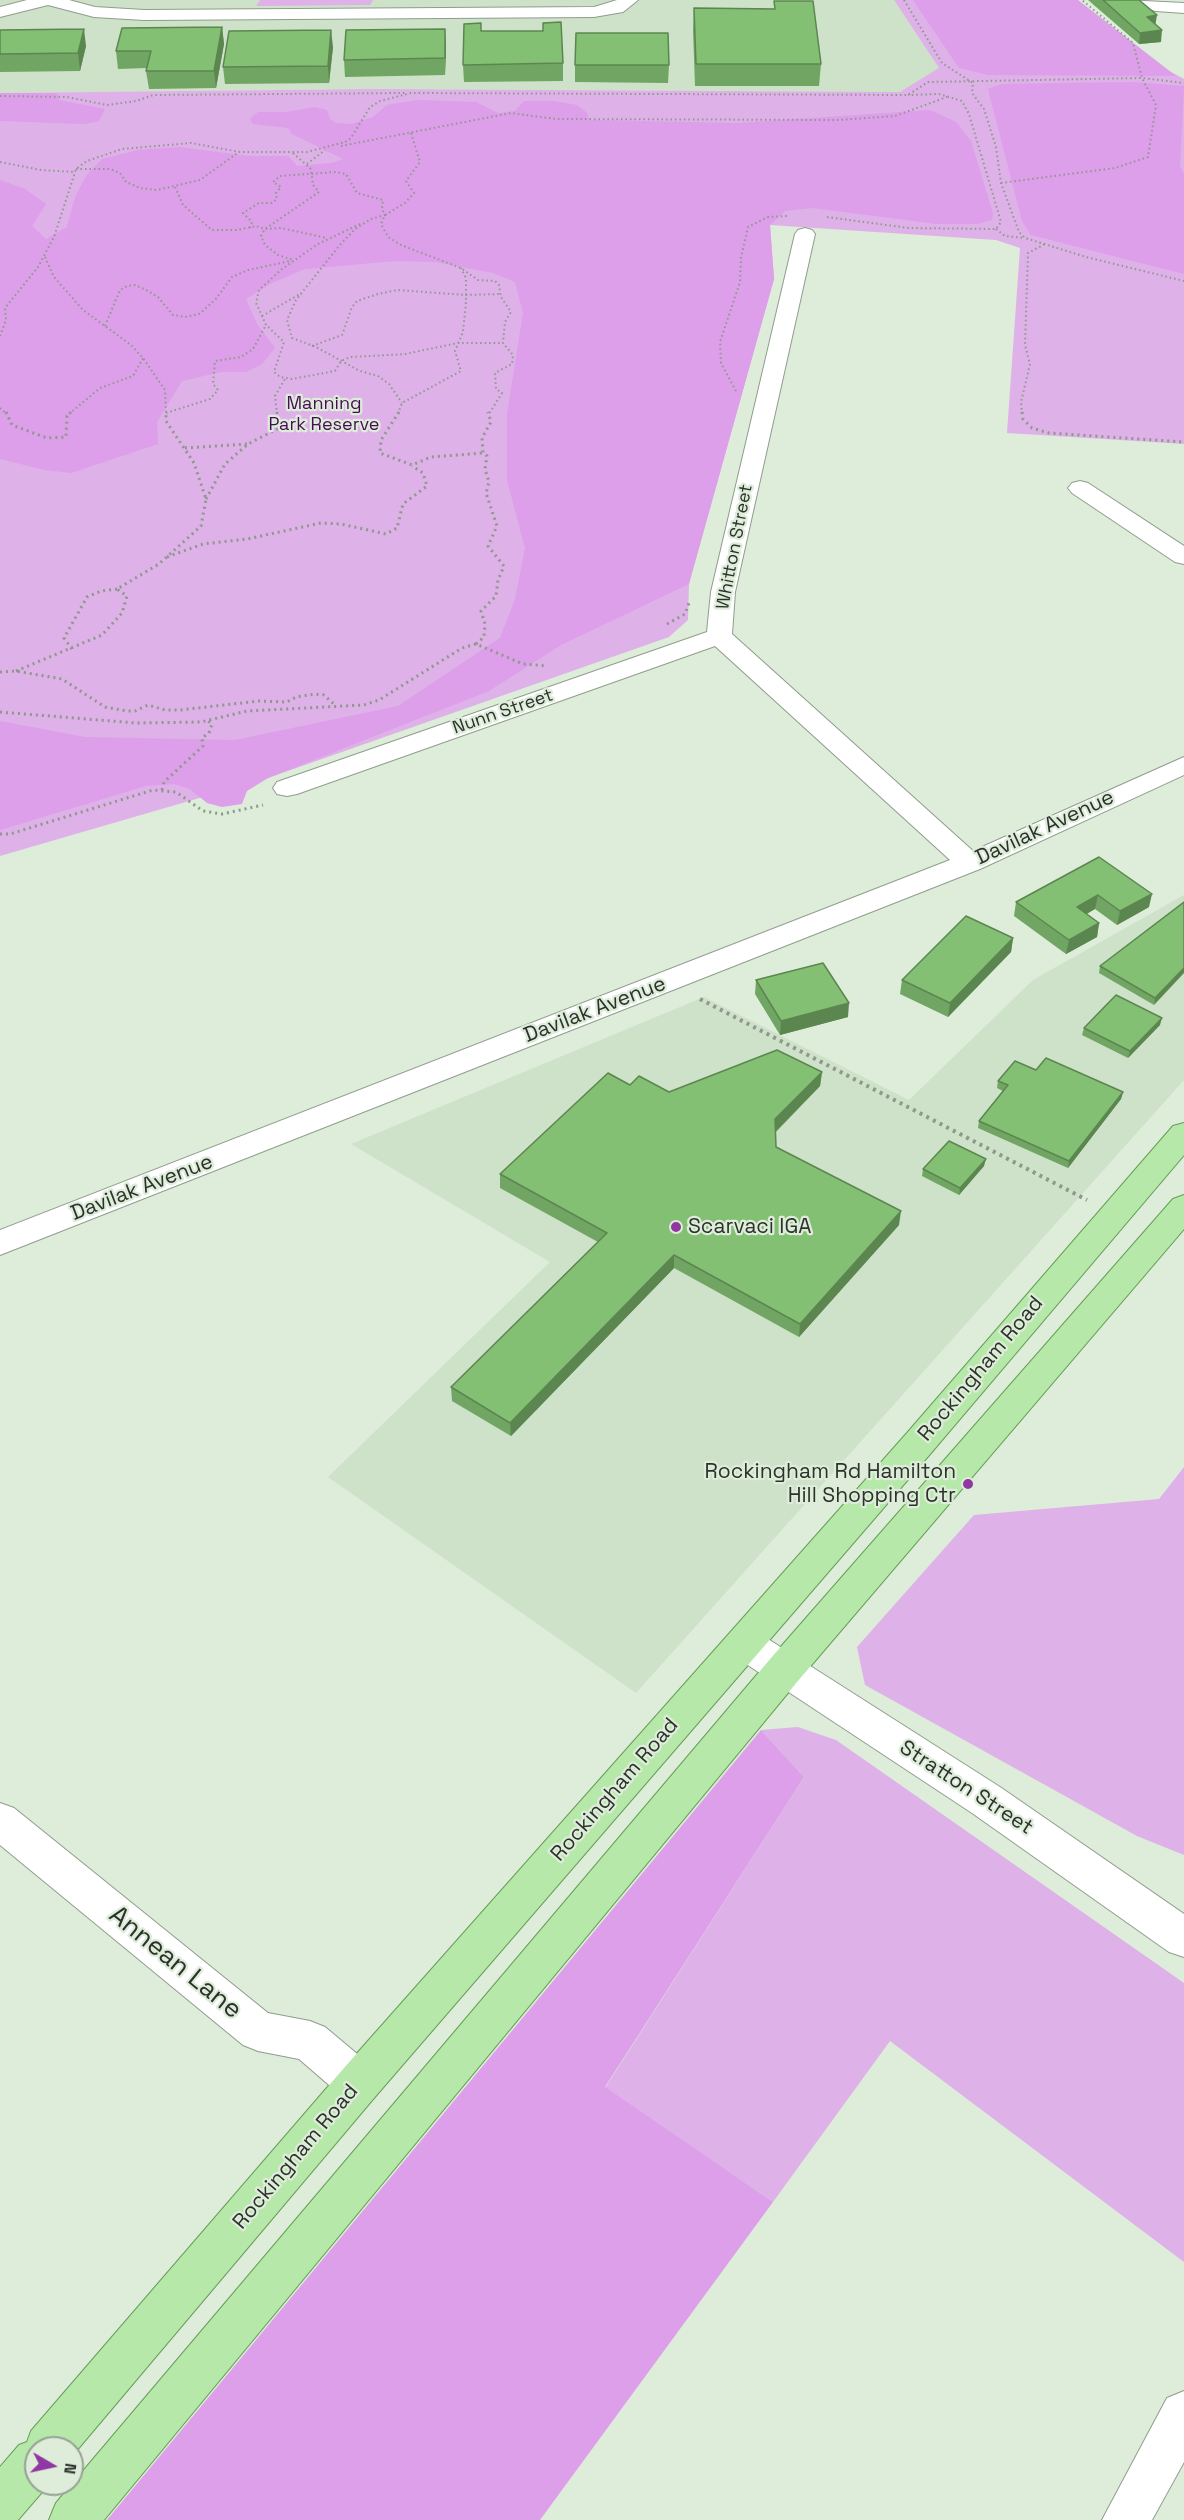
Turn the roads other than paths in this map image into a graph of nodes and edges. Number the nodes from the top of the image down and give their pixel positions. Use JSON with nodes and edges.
{"nodes":[{"id":1,"x":48,"y":0,"type":"edge"},
{"id":2,"x":629,"y":0,"type":"edge"},
{"id":3,"x":1133,"y":0,"type":"edge"},
{"id":4,"x":1184,"y":8,"type":"edge"},
{"id":5,"x":0,"y":12,"type":"edge"},
{"id":6,"x":805,"y":234,"type":"dead end"},
{"id":7,"x":1080,"y":488,"type":"dead end"},
{"id":8,"x":1184,"y":557,"type":"edge"},
{"id":9,"x":719,"y":636,"type":"junction"},
{"id":10,"x":1184,"y":765,"type":"edge"},
{"id":11,"x":287,"y":788,"type":"road end"},
{"id":12,"x":970,"y":863,"type":"junction"},
{"id":13,"x":1183,"y":1136,"type":"edge"},
{"id":14,"x":1184,"y":1207,"type":"edge"},
{"id":15,"x":0,"y":1243,"type":"edge"},
{"id":16,"x":744,"y":1643,"type":"junction"},
{"id":17,"x":784,"y":1670,"type":"junction"},
{"id":18,"x":0,"y":1821,"type":"edge"},
{"id":19,"x":1184,"y":1938,"type":"edge"},
{"id":20,"x":359,"y":2083,"type":"junction"},
{"id":21,"x":1184,"y":2415,"type":"edge"},
{"id":22,"x":58,"y":2436,"type":"edge"},
{"id":23,"x":24,"y":2476,"type":"edge"},
{"id":24,"x":0,"y":2504,"type":"edge"},
{"id":25,"x":72,"y":2520,"type":"edge"},
{"id":26,"x":1126,"y":2520,"type":"edge"}],
"edges":[{"from":1,"to":2,"type":"street"},
{"from":1,"to":5,"type":"street"},
{"from":3,"to":4,"type":"street"},
{"from":6,"to":9,"type":"street","name":"Whitton Street"},
{"from":7,"to":8,"type":"street"},
{"from":9,"to":11,"type":"street","name":"Nunn Street"},
{"from":9,"to":12,"type":"street","name":"Whitton Street"},
{"from":10,"to":12,"type":"street","name":"Davilak Avenue"},
{"from":12,"to":15,"type":"street","name":"Davilak Avenue"},
{"from":13,"to":16,"type":"main road","name":"Rockingham Road"},
{"from":14,"to":17,"type":"main road"},
{"from":16,"to":17,"type":"street","name":"Stratton Street"},
{"from":16,"to":20,"type":"main road","name":"Rockingham Road"},
{"from":17,"to":19,"type":"street","name":"Stratton Street"},
{"from":17,"to":25,"type":"main road"},
{"from":18,"to":20,"type":"street","name":"Annean Lane"},
{"from":20,"to":22,"type":"main road","name":"Rockingham Road"},
{"from":21,"to":26,"type":"street"},
{"from":23,"to":24,"type":"main road"}]}
